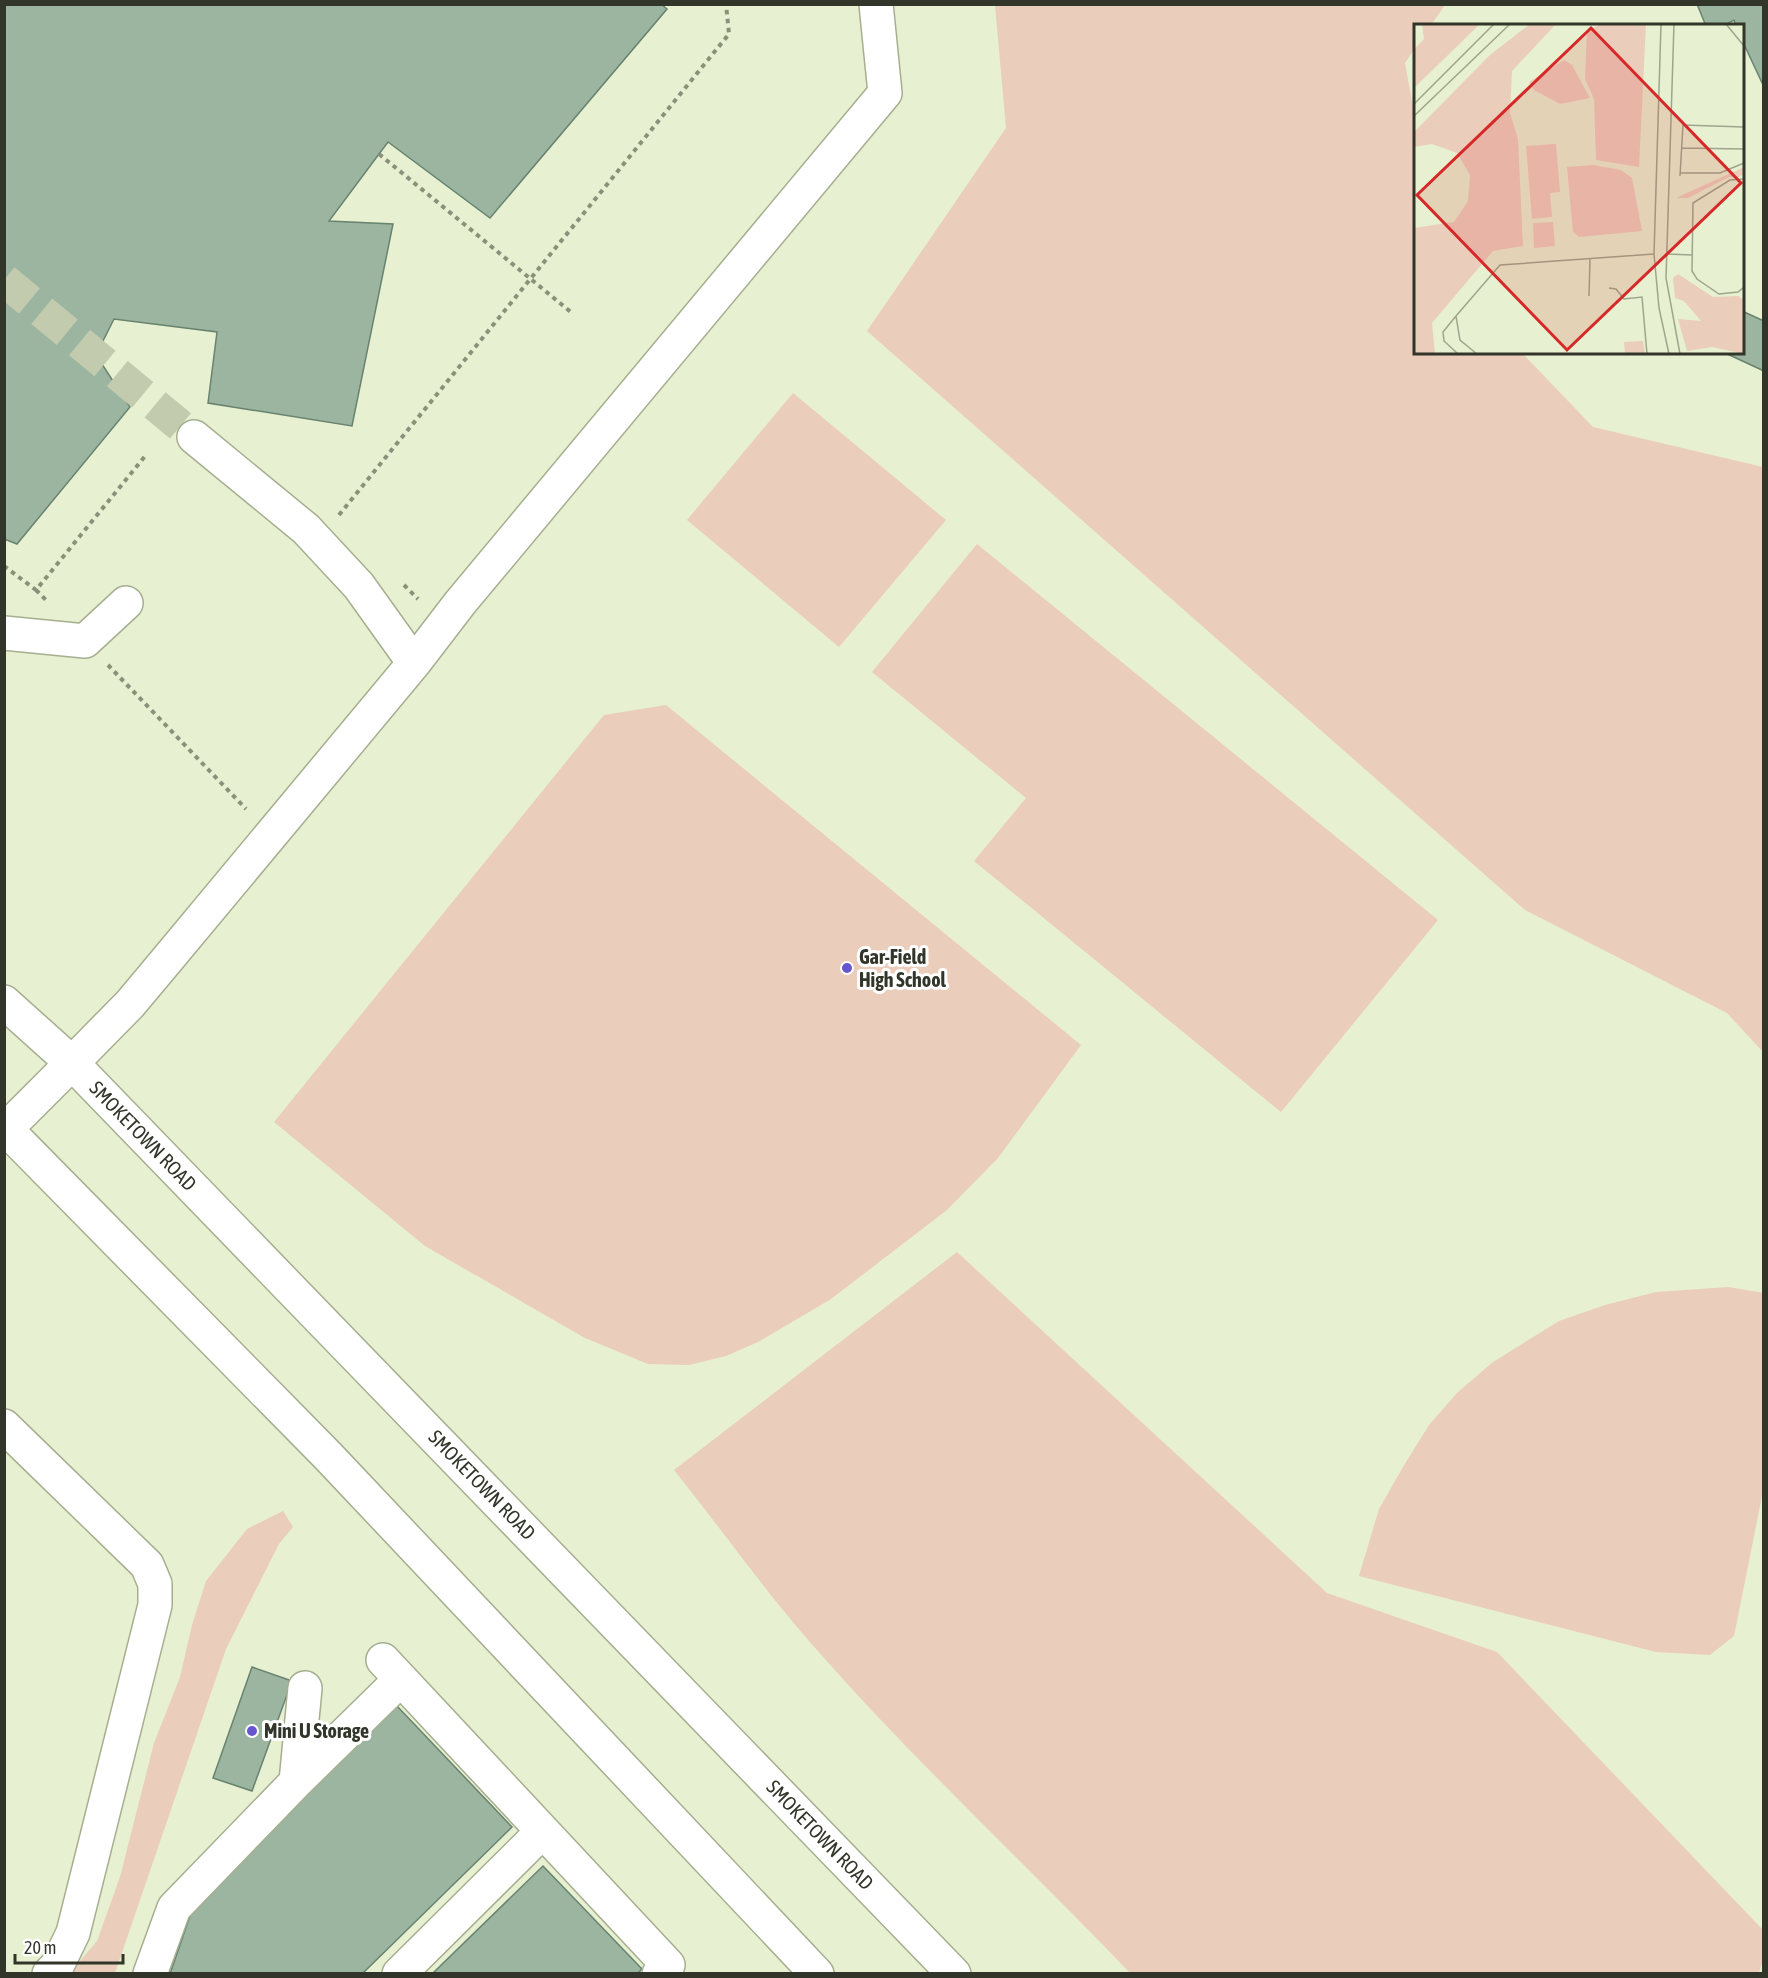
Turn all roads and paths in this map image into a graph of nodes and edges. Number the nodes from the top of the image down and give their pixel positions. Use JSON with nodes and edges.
{"nodes":[{"id":1,"x":726,"y":4,"type":"edge"},
{"id":2,"x":876,"y":4,"type":"edge"},
{"id":3,"x":379,"y":154,"type":"dead end"},
{"id":4,"x":531,"y":279,"type":"junction"},
{"id":5,"x":572,"y":313,"type":"dead end"},
{"id":6,"x":194,"y":437,"type":"tunnel mouth"},
{"id":7,"x":146,"y":455,"type":"dead end"},
{"id":8,"x":339,"y":516,"type":"dead end"},
{"id":9,"x":4,"y":566,"type":"edge"},
{"id":10,"x":36,"y":590,"type":"junction"},
{"id":11,"x":126,"y":603,"type":"dead end"},
{"id":12,"x":4,"y":633,"type":"edge"},
{"id":13,"x":85,"y":641,"type":"junction"},
{"id":14,"x":414,"y":663,"type":"junction"},
{"id":15,"x":272,"y":833,"type":"junction"},
{"id":16,"x":4,"y":1002,"type":"edge"},
{"id":17,"x":72,"y":1063,"type":"junction"},
{"id":18,"x":5,"y":1129,"type":"edge"},
{"id":19,"x":4,"y":1426,"type":"edge"},
{"id":20,"x":304,"y":1688,"type":"dead end"},
{"id":21,"x":296,"y":1782,"type":"junction"},
{"id":22,"x":542,"y":1832,"type":"junction"},
{"id":23,"x":50,"y":1974,"type":"edge"},
{"id":24,"x":150,"y":1974,"type":"edge"},
{"id":25,"x":399,"y":1974,"type":"edge"},
{"id":26,"x":659,"y":1974,"type":"edge"},
{"id":27,"x":818,"y":1974,"type":"edge"},
{"id":28,"x":954,"y":1974,"type":"edge"}],
"edges":[{"from":1,"to":4,"type":"path"},
{"from":2,"to":14,"type":"main road"},
{"from":3,"to":4,"type":"path"},
{"from":4,"to":5,"type":"path"},
{"from":4,"to":8,"type":"path"},
{"from":6,"to":14,"type":"main road"},
{"from":7,"to":10,"type":"path"},
{"from":9,"to":10,"type":"path"},
{"from":10,"to":13,"type":"path"},
{"from":11,"to":13,"type":"main road"},
{"from":12,"to":13,"type":"main road"},
{"from":13,"to":15,"type":"path"},
{"from":14,"to":15,"type":"main road"},
{"from":15,"to":17,"type":"main road"},
{"from":16,"to":17,"type":"main road","name":"SMOKETOWN ROAD"},
{"from":17,"to":18,"type":"main road"},
{"from":17,"to":28,"type":"main road","name":"SMOKETOWN ROAD"},
{"from":18,"to":27,"type":"main road"},
{"from":19,"to":23,"type":"main road"},
{"from":20,"to":21,"type":"main road"},
{"from":21,"to":22,"type":"main road"},
{"from":21,"to":24,"type":"main road"},
{"from":22,"to":25,"type":"main road"},
{"from":22,"to":26,"type":"main road"}]}
